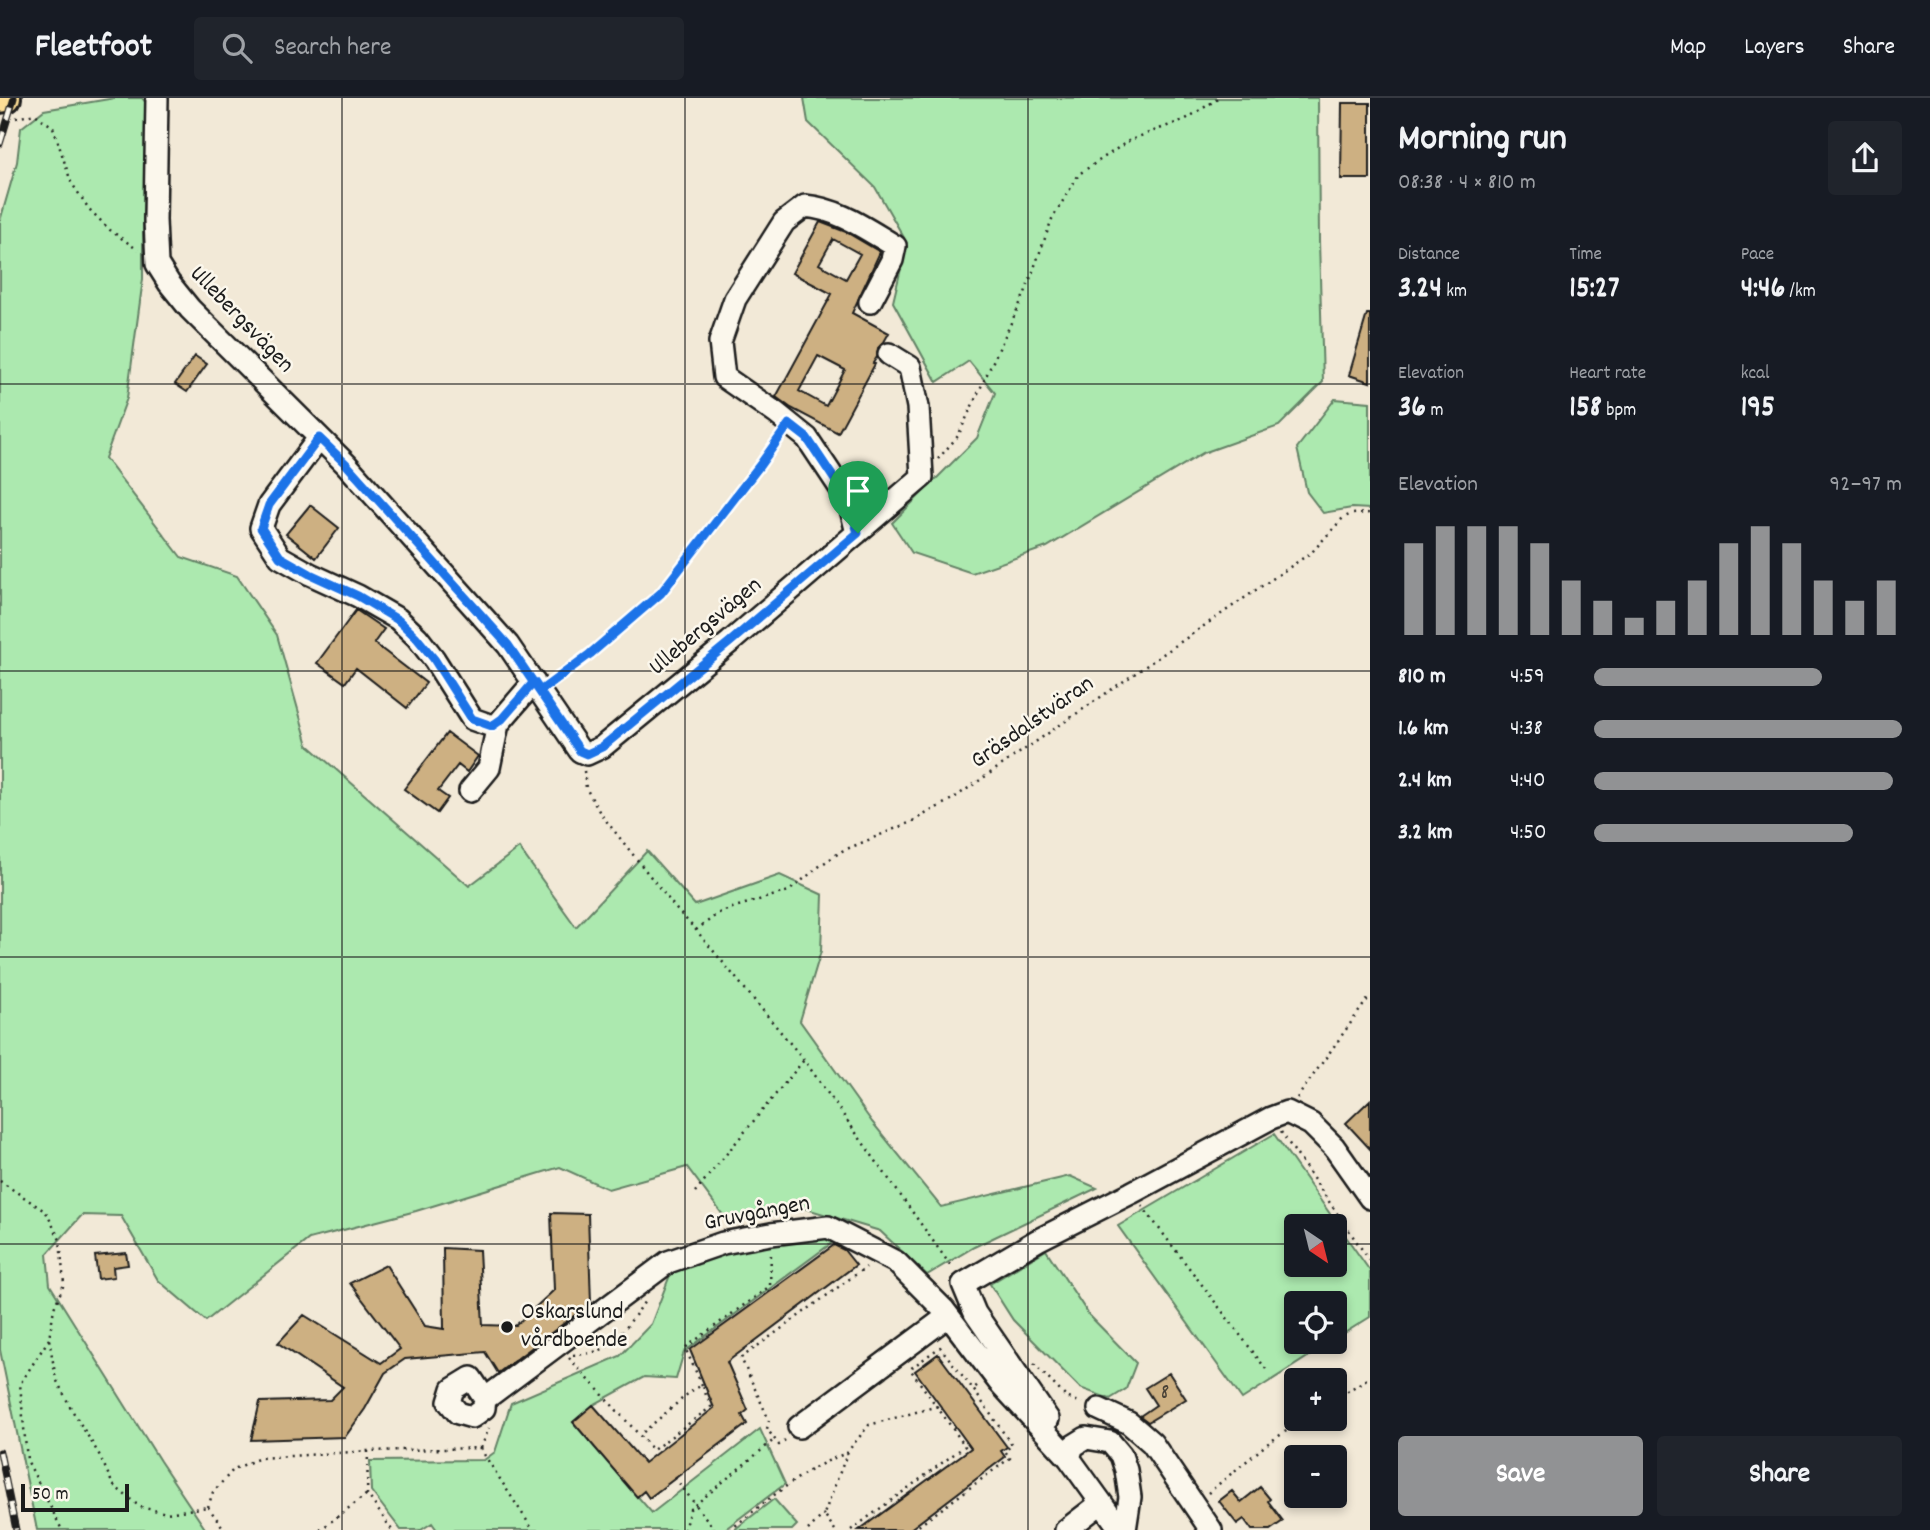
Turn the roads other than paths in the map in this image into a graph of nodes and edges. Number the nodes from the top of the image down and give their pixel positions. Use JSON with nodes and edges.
{"nodes":[{"id":1,"x":157,"y":98,"type":"edge"},
{"id":2,"x":870,"y":302,"type":"dead end"},
{"id":3,"x":889,"y":354,"type":"dead end"},
{"id":4,"x":319,"y":438,"type":"junction"},
{"id":5,"x":858,"y":533,"type":"junction"},
{"id":6,"x":537,"y":687,"type":"junction"},
{"id":7,"x":498,"y":724,"type":"junction"},
{"id":8,"x":470,"y":792,"type":"dead end"},
{"id":9,"x":1370,"y":1198,"type":"edge"},
{"id":10,"x":948,"y":1316,"type":"junction"},
{"id":11,"x":485,"y":1399,"type":"dead end"},
{"id":12,"x":1099,"y":1409,"type":"dead end"},
{"id":13,"x":799,"y":1427,"type":"road end"},
{"id":14,"x":1069,"y":1458,"type":"junction"},
{"id":15,"x":1101,"y":1503,"type":"junction"},
{"id":16,"x":1066,"y":1530,"type":"edge"},
{"id":17,"x":1123,"y":1530,"type":"edge"},
{"id":18,"x":1211,"y":1530,"type":"edge"}],
"edges":[{"from":1,"to":4,"type":"street","name":"Ullebergsvägen"},
{"from":2,"to":5,"type":"street"},
{"from":3,"to":5,"type":"street","name":"Ullebergsvägen"},
{"from":4,"to":6,"type":"street","name":"Ullebergsvägen"},
{"from":4,"to":7,"type":"street"},
{"from":5,"to":6,"type":"street","name":"Ullebergsvägen"},
{"from":6,"to":7,"type":"street"},
{"from":7,"to":8,"type":"street"},
{"from":9,"to":14,"type":"street"},
{"from":10,"to":11,"type":"street","name":"Gruvgången"},
{"from":10,"to":13,"type":"street"},
{"from":10,"to":14,"type":"street","name":"Gruvgången"},
{"from":12,"to":18,"type":"street"},
{"from":14,"to":15,"type":"street","name":"Gruvgången"},
{"from":14,"to":17,"type":"street"},
{"from":15,"to":16,"type":"street"},
{"from":15,"to":17,"type":"street","name":"Gruvgången"}]}
